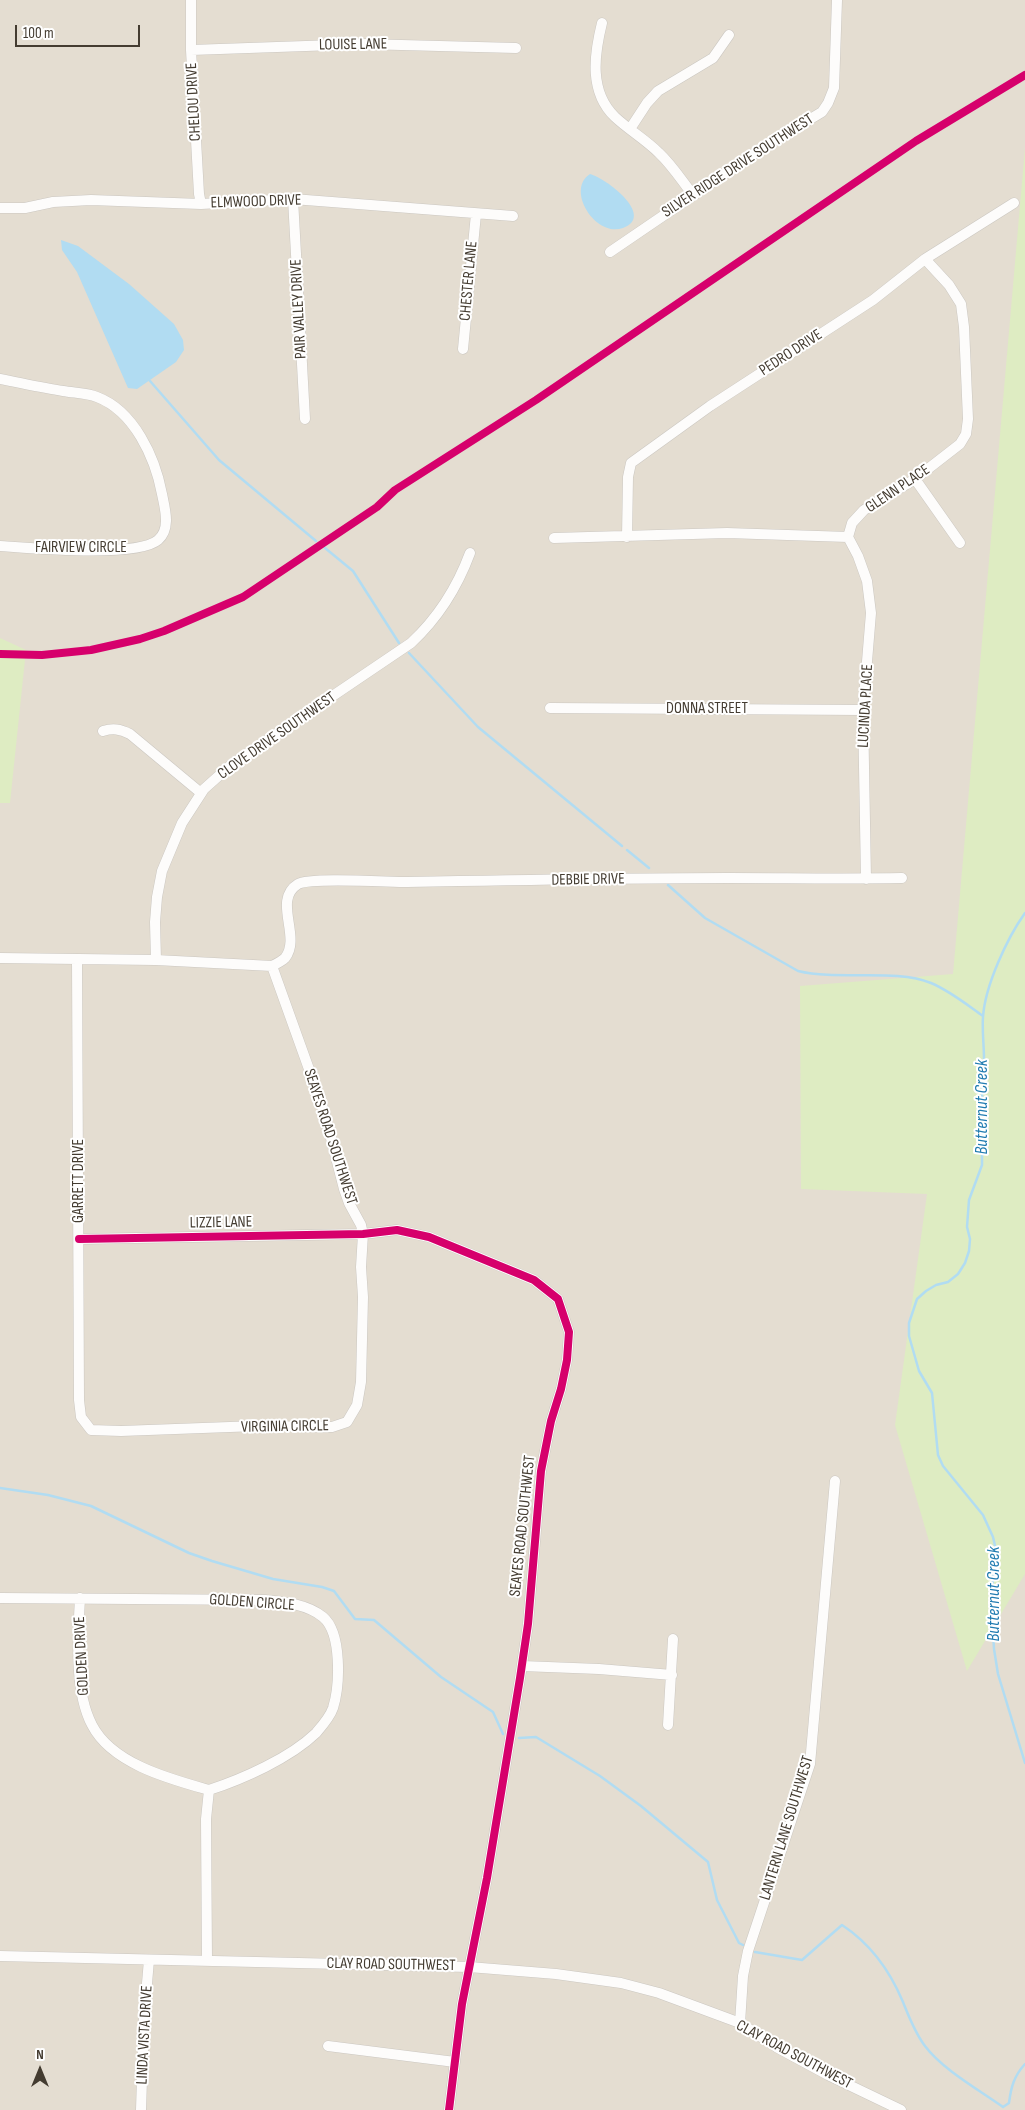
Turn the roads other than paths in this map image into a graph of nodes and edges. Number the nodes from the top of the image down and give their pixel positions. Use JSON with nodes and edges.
{"nodes":[{"id":1,"x":191,"y":0,"type":"edge"},
{"id":2,"x":837,"y":0,"type":"edge"},
{"id":3,"x":602,"y":23,"type":"dead end"},
{"id":4,"x":729,"y":36,"type":"dead end"},
{"id":5,"x":516,"y":48,"type":"dead end"},
{"id":6,"x":191,"y":50,"type":"junction"},
{"id":7,"x":630,"y":129,"type":"junction"},
{"id":8,"x":693,"y":195,"type":"junction"},
{"id":9,"x":293,"y":199,"type":"junction"},
{"id":10,"x":1014,"y":203,"type":"dead end"},
{"id":11,"x":201,"y":204,"type":"junction"},
{"id":12,"x":0,"y":208,"type":"edge"},
{"id":13,"x":476,"y":214,"type":"junction"},
{"id":14,"x":513,"y":216,"type":"dead end"},
{"id":15,"x":610,"y":252,"type":"dead end"},
{"id":16,"x":925,"y":259,"type":"junction"},
{"id":17,"x":463,"y":349,"type":"dead end"},
{"id":18,"x":0,"y":379,"type":"edge"},
{"id":19,"x":305,"y":419,"type":"dead end"},
{"id":20,"x":915,"y":479,"type":"junction"},
{"id":21,"x":627,"y":537,"type":"junction"},
{"id":22,"x":848,"y":537,"type":"junction"},
{"id":23,"x":554,"y":538,"type":"dead end"},
{"id":24,"x":960,"y":543,"type":"dead end"},
{"id":25,"x":0,"y":546,"type":"edge"},
{"id":26,"x":470,"y":553,"type":"dead end"},
{"id":27,"x":550,"y":708,"type":"dead end"},
{"id":28,"x":863,"y":710,"type":"junction"},
{"id":29,"x":103,"y":731,"type":"dead end"},
{"id":30,"x":201,"y":793,"type":"junction"},
{"id":31,"x":902,"y":878,"type":"dead end"},
{"id":32,"x":866,"y":879,"type":"junction"},
{"id":33,"x":0,"y":958,"type":"edge"},
{"id":34,"x":77,"y":958,"type":"junction"},
{"id":35,"x":156,"y":960,"type":"junction"},
{"id":36,"x":272,"y":966,"type":"junction"},
{"id":37,"x":363,"y":1234,"type":"junction"},
{"id":38,"x":79,"y":1239,"type":"junction"},
{"id":39,"x":91,"y":1430,"type":"joint"},
{"id":40,"x":835,"y":1481,"type":"dead end"},
{"id":41,"x":0,"y":1598,"type":"edge"},
{"id":42,"x":80,"y":1598,"type":"junction"},
{"id":43,"x":673,"y":1639,"type":"dead end"},
{"id":44,"x":522,"y":1666,"type":"junction"},
{"id":45,"x":672,"y":1676,"type":"junction"},
{"id":46,"x":668,"y":1725,"type":"dead end"},
{"id":47,"x":209,"y":1790,"type":"junction"},
{"id":48,"x":0,"y":1956,"type":"edge"},
{"id":49,"x":149,"y":1960,"type":"junction"},
{"id":50,"x":207,"y":1961,"type":"junction"},
{"id":51,"x":469,"y":1967,"type":"junction"},
{"id":52,"x":740,"y":2023,"type":"junction"},
{"id":53,"x":328,"y":2046,"type":"dead end"},
{"id":54,"x":455,"y":2062,"type":"junction"},
{"id":55,"x":141,"y":2110,"type":"edge"},
{"id":56,"x":449,"y":2110,"type":"edge"},
{"id":57,"x":902,"y":2110,"type":"edge"}],
"edges":[{"from":1,"to":6,"type":"street","name":"CHELOU DRIVE"},
{"from":2,"to":8,"type":"street","name":"SILVER RIDGE DRIVE SOUTHWEST"},
{"from":3,"to":7,"type":"street"},
{"from":4,"to":7,"type":"street"},
{"from":5,"to":6,"type":"street","name":"LOUISE LANE"},
{"from":6,"to":11,"type":"street","name":"CHELOU DRIVE"},
{"from":7,"to":8,"type":"street"},
{"from":8,"to":15,"type":"street","name":"SILVER RIDGE DRIVE SOUTHWEST"},
{"from":9,"to":11,"type":"street","name":"ELMWOOD DRIVE"},
{"from":9,"to":13,"type":"street","name":"ELMWOOD DRIVE"},
{"from":9,"to":19,"type":"street","name":"PAIR VALLEY DRIVE"},
{"from":10,"to":16,"type":"street","name":"PEDRO DRIVE"},
{"from":11,"to":12,"type":"street","name":"ELMWOOD DRIVE"},
{"from":13,"to":14,"type":"street","name":"ELMWOOD DRIVE"},
{"from":13,"to":17,"type":"street","name":"CHESTER LANE"},
{"from":16,"to":20,"type":"street","name":"GLENN PLACE"},
{"from":16,"to":21,"type":"street","name":"PEDRO DRIVE"},
{"from":18,"to":25,"type":"street","name":"FAIRVIEW CIRCLE"},
{"from":20,"to":22,"type":"street","name":"GLENN PLACE"},
{"from":20,"to":24,"type":"street"},
{"from":21,"to":22,"type":"street"},
{"from":21,"to":23,"type":"street"},
{"from":22,"to":28,"type":"street","name":"LUCINDA PLACE"},
{"from":26,"to":30,"type":"street","name":"CLOVE DRIVE SOUTHWEST"},
{"from":27,"to":28,"type":"street","name":"DONNA STREET"},
{"from":28,"to":32,"type":"street","name":"LUCINDA PLACE"},
{"from":29,"to":30,"type":"street"},
{"from":30,"to":35,"type":"street","name":"CLOVE DRIVE SOUTHWEST"},
{"from":31,"to":32,"type":"street","name":"DEBBIE DRIVE"},
{"from":32,"to":36,"type":"street","name":"DEBBIE DRIVE"},
{"from":33,"to":34,"type":"street"},
{"from":34,"to":35,"type":"street"},
{"from":34,"to":38,"type":"street","name":"GARRETT DRIVE"},
{"from":35,"to":36,"type":"street"},
{"from":36,"to":37,"type":"street","name":"SEAYES ROAD SOUTHWEST"},
{"from":37,"to":38,"type":"street","name":"LIZZIE LANE"},
{"from":37,"to":39,"type":"street","name":"VIRGINIA CIRCLE"},
{"from":37,"to":44,"type":"street","name":"SEAYES ROAD SOUTHWEST"},
{"from":38,"to":39,"type":"street","name":"GARRETT DRIVE"},
{"from":40,"to":52,"type":"street","name":"LANTERN LANE SOUTHWEST"},
{"from":41,"to":42,"type":"street","name":"GOLDEN CIRCLE"},
{"from":42,"to":47,"type":"street","name":"GOLDEN DRIVE"},
{"from":42,"to":47,"type":"street","name":"GOLDEN CIRCLE"},
{"from":43,"to":45,"type":"street"},
{"from":44,"to":45,"type":"street"},
{"from":44,"to":51,"type":"street","name":"SEAYES ROAD SOUTHWEST"},
{"from":45,"to":46,"type":"street"},
{"from":47,"to":50,"type":"street"},
{"from":48,"to":49,"type":"street","name":"CLAY ROAD SOUTHWEST"},
{"from":49,"to":50,"type":"street","name":"CLAY ROAD SOUTHWEST"},
{"from":49,"to":55,"type":"street","name":"LINDA VISTA DRIVE"},
{"from":50,"to":51,"type":"street","name":"CLAY ROAD SOUTHWEST"},
{"from":51,"to":52,"type":"street","name":"CLAY ROAD SOUTHWEST"},
{"from":51,"to":54,"type":"street","name":"SEAYES ROAD SOUTHWEST"},
{"from":52,"to":57,"type":"street","name":"CLAY ROAD SOUTHWEST"},
{"from":53,"to":54,"type":"street"},
{"from":54,"to":56,"type":"street","name":"SEAYES ROAD SOUTHWEST"}]}
